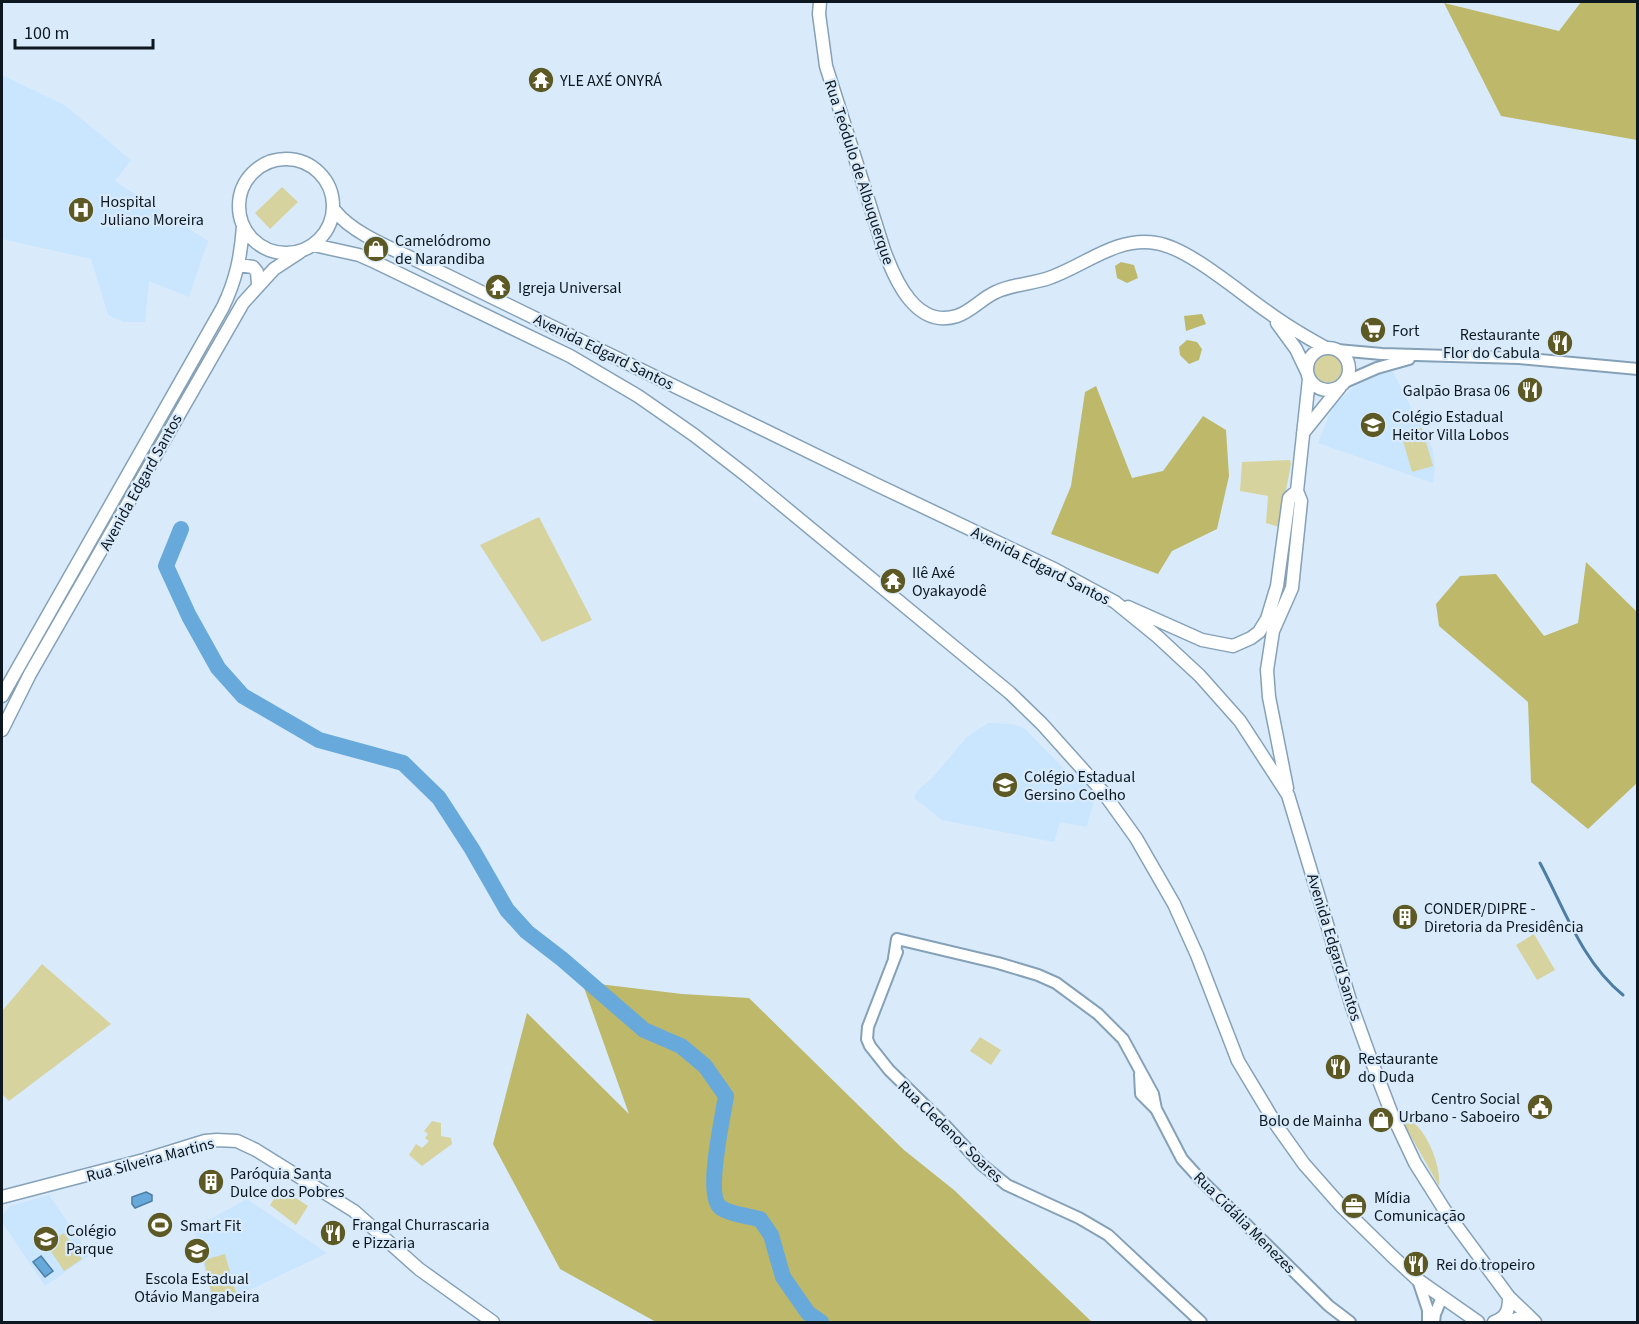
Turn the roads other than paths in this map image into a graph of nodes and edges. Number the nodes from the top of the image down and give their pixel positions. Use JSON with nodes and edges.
{"nodes":[{"id":1,"x":820,"y":2,"type":"edge"},
{"id":2,"x":335,"y":211,"type":"junction"},
{"id":3,"x":346,"y":223,"type":"junction"},
{"id":4,"x":243,"y":226,"type":"junction"},
{"id":5,"x":314,"y":245,"type":"junction"},
{"id":6,"x":335,"y":250,"type":"junction"},
{"id":7,"x":300,"y":252,"type":"junction"},
{"id":8,"x":239,"y":265,"type":"junction"},
{"id":9,"x":258,"y":284,"type":"junction"},
{"id":10,"x":1266,"y":311,"type":"junction"},
{"id":11,"x":1332,"y":349,"type":"junction"},
{"id":12,"x":1430,"y":356,"type":"junction"},
{"id":13,"x":1638,"y":369,"type":"edge"},
{"id":14,"x":1308,"y":376,"type":"junction"},
{"id":15,"x":1344,"y":383,"type":"junction"},
{"id":16,"x":1304,"y":433,"type":"junction"},
{"id":17,"x":1297,"y":490,"type":"junction"},
{"id":18,"x":1115,"y":602,"type":"junction"},
{"id":19,"x":2,"y":696,"type":"edge"},
{"id":20,"x":2,"y":730,"type":"edge"},
{"id":21,"x":1288,"y":795,"type":"junction"},
{"id":22,"x":900,"y":940,"type":"joint"},
{"id":23,"x":2,"y":1197,"type":"edge"},
{"id":24,"x":1418,"y":1280,"type":"junction"},
{"id":25,"x":1442,"y":1297,"type":"junction"},
{"id":26,"x":1509,"y":1297,"type":"junction"},
{"id":27,"x":1531,"y":1319,"type":"edge"},
{"id":28,"x":493,"y":1323,"type":"edge"},
{"id":29,"x":1201,"y":1323,"type":"edge"},
{"id":30,"x":1350,"y":1323,"type":"edge"},
{"id":31,"x":1428,"y":1323,"type":"edge"},
{"id":32,"x":1434,"y":1323,"type":"edge"},
{"id":33,"x":1478,"y":1323,"type":"edge"},
{"id":34,"x":1494,"y":1323,"type":"edge"},
{"id":35,"x":1508,"y":1323,"type":"edge"}],
"edges":[{"from":1,"to":10,"type":"main road","name":"Rua Teódulo de Albuquerque"},
{"from":2,"to":3,"type":"main road","name":"Avenida Edgard Santos"},
{"from":2,"to":4,"type":"main road"},
{"from":2,"to":5,"type":"main road"},
{"from":3,"to":6,"type":"main road"},
{"from":3,"to":18,"type":"main road","name":"Avenida Edgard Santos"},
{"from":4,"to":7,"type":"main road"},
{"from":4,"to":8,"type":"main road","name":"Avenida Edgard Santos"},
{"from":5,"to":6,"type":"main road","name":"Avenida Edgard Santos"},
{"from":5,"to":7,"type":"main road"},
{"from":6,"to":24,"type":"main road","name":"Avenida Edgard Santos"},
{"from":7,"to":9,"type":"main road","name":"Avenida Edgard Santos"},
{"from":8,"to":9,"type":"main road"},
{"from":8,"to":19,"type":"main road","name":"Avenida Edgard Santos"},
{"from":9,"to":20,"type":"main road","name":"Avenida Edgard Santos"},
{"from":10,"to":11,"type":"main road","name":"Rua Teódulo de Albuquerque"},
{"from":10,"to":14,"type":"main road","name":"Rua Teódulo de Albuquerque"},
{"from":11,"to":12,"type":"street","name":"Rua Teódulo de Albuquerque"},
{"from":11,"to":14,"type":"main road"},
{"from":11,"to":15,"type":"main road"},
{"from":12,"to":13,"type":"street","name":"Rua Teódulo de Albuquerque"},
{"from":12,"to":15,"type":"street","name":"Rua Teódulo de Albuquerque"},
{"from":14,"to":15,"type":"main road"},
{"from":14,"to":16,"type":"main road"},
{"from":15,"to":16,"type":"main road"},
{"from":16,"to":17,"type":"main road"},
{"from":17,"to":18,"type":"main road"},
{"from":17,"to":21,"type":"main road"},
{"from":18,"to":21,"type":"main road","name":"Avenida Edgard Santos"},
{"from":21,"to":26,"type":"main road","name":"Avenida Edgard Santos"},
{"from":22,"to":29,"type":"street","name":"Rua Cledenor Soares"},
{"from":22,"to":30,"type":"street","name":"Rua Cidália Menezes"},
{"from":23,"to":28,"type":"main road","name":"Rua Silveira Martins"},
{"from":24,"to":25,"type":"main road","name":"Avenida Edgard Santos"},
{"from":24,"to":31,"type":"street","name":"Avenida Edgard Santos"},
{"from":25,"to":32,"type":"street"},
{"from":25,"to":33,"type":"main road","name":"Avenida Edgard Santos"},
{"from":26,"to":27,"type":"main road","name":"Avenida Edgard Santos"},
{"from":26,"to":34,"type":"main road"},
{"from":27,"to":35,"type":"main road"}]}
